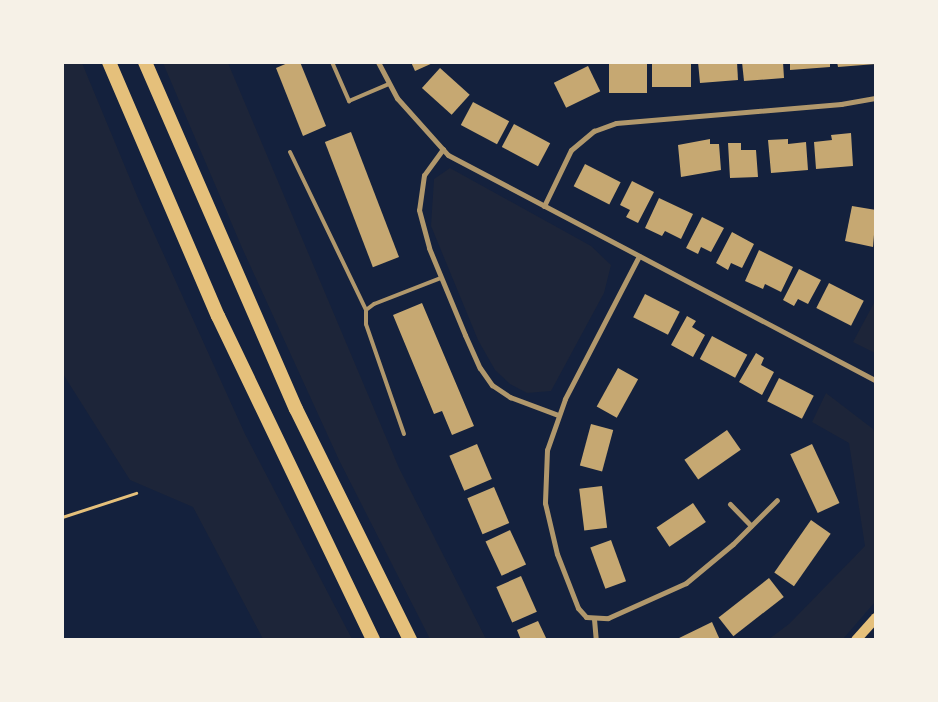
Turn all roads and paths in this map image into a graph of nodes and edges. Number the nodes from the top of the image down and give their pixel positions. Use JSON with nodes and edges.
{"nodes":[{"id":1,"x":109,"y":62,"type":"edge"},
{"id":2,"x":145,"y":62,"type":"edge"},
{"id":3,"x":332,"y":62,"type":"edge"},
{"id":4,"x":378,"y":62,"type":"edge"},
{"id":5,"x":389,"y":84,"type":"junction"},
{"id":6,"x":876,"y":98,"type":"edge"},
{"id":7,"x":443,"y":149,"type":"junction"},
{"id":8,"x":290,"y":152,"type":"dead end"},
{"id":9,"x":544,"y":206,"type":"junction"},
{"id":10,"x":639,"y":256,"type":"junction"},
{"id":11,"x":441,"y":278,"type":"junction"},
{"id":12,"x":366,"y":310,"type":"junction"},
{"id":13,"x":876,"y":381,"type":"edge"},
{"id":14,"x":558,"y":415,"type":"junction"},
{"id":15,"x":404,"y":434,"type":"dead end"},
{"id":16,"x":136,"y":493,"type":"dead end"},
{"id":17,"x":777,"y":500,"type":"dead end"},
{"id":18,"x":730,"y":504,"type":"dead end"},
{"id":19,"x":62,"y":517,"type":"edge"},
{"id":20,"x":751,"y":526,"type":"junction"},
{"id":21,"x":876,"y":618,"type":"edge"},
{"id":22,"x":594,"y":619,"type":"junction"},
{"id":23,"x":373,"y":640,"type":"edge"},
{"id":24,"x":410,"y":640,"type":"edge"},
{"id":25,"x":596,"y":640,"type":"edge"},
{"id":26,"x":856,"y":640,"type":"edge"}],
"edges":[{"from":1,"to":23,"type":"highway"},
{"from":2,"to":24,"type":"highway"},
{"from":3,"to":5,"type":"lane"},
{"from":4,"to":5,"type":"street"},
{"from":5,"to":7,"type":"street"},
{"from":6,"to":9,"type":"street"},
{"from":7,"to":9,"type":"street"},
{"from":7,"to":11,"type":"street"},
{"from":8,"to":12,"type":"lane"},
{"from":9,"to":10,"type":"street"},
{"from":10,"to":13,"type":"street"},
{"from":10,"to":14,"type":"street"},
{"from":11,"to":12,"type":"lane"},
{"from":11,"to":14,"type":"street"},
{"from":12,"to":15,"type":"lane"},
{"from":14,"to":22,"type":"street"},
{"from":16,"to":19,"type":"path"},
{"from":17,"to":20,"type":"street"},
{"from":18,"to":20,"type":"street"},
{"from":20,"to":22,"type":"street"},
{"from":21,"to":26,"type":"main road"},
{"from":22,"to":25,"type":"street"}]}
